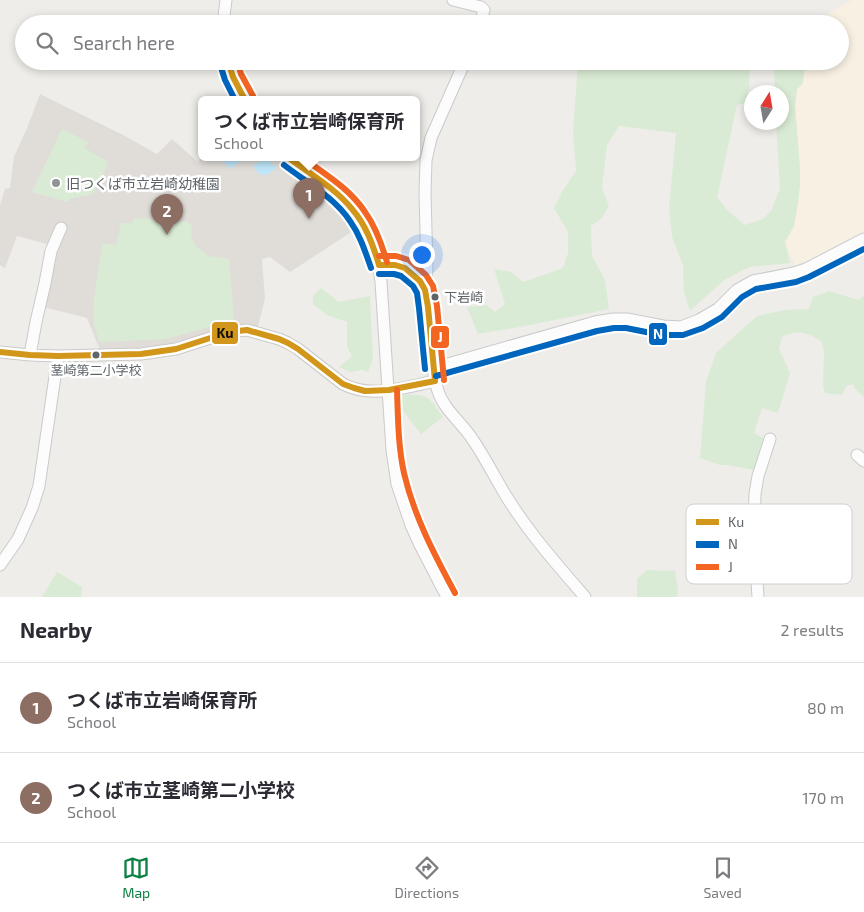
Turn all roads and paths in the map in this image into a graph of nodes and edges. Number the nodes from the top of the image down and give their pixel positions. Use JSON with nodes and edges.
{"nodes":[{"id":1,"x":226,"y":0,"type":"edge"},
{"id":2,"x":453,"y":0,"type":"edge"},
{"id":3,"x":224,"y":15,"type":"edge"},
{"id":4,"x":484,"y":15,"type":"edge"},
{"id":5,"x":231,"y":70,"type":"edge"},
{"id":6,"x":461,"y":70,"type":"edge"},
{"id":7,"x":243,"y":96,"type":"edge"},
{"id":8,"x":293,"y":161,"type":"edge"},
{"id":9,"x":61,"y":228,"type":"dead end"},
{"id":10,"x":864,"y":239,"type":"edge"},
{"id":11,"x":379,"y":265,"type":"junction"},
{"id":12,"x":425,"y":290,"type":"junction"},
{"id":13,"x":0,"y":352,"type":"edge"},
{"id":14,"x":30,"y":355,"type":"junction"},
{"id":15,"x":58,"y":356,"type":"junction"},
{"id":16,"x":434,"y":368,"type":"junction"},
{"id":17,"x":435,"y":381,"type":"junction"},
{"id":18,"x":388,"y":390,"type":"junction"},
{"id":19,"x":770,"y":439,"type":"dead end"},
{"id":20,"x":755,"y":504,"type":"edge"},
{"id":21,"x":0,"y":565,"type":"edge"},
{"id":22,"x":757,"y":584,"type":"edge"},
{"id":23,"x":447,"y":597,"type":"edge"},
{"id":24,"x":585,"y":597,"type":"edge"},
{"id":25,"x":758,"y":597,"type":"edge"}],
"edges":[{"from":1,"to":3,"type":"street"},
{"from":2,"to":4,"type":"street"},
{"from":5,"to":7,"type":"street"},
{"from":6,"to":12,"type":"street"},
{"from":8,"to":11,"type":"street"},
{"from":9,"to":14,"type":"street"},
{"from":10,"to":16,"type":"street"},
{"from":11,"to":12,"type":"street"},
{"from":11,"to":18,"type":"street"},
{"from":12,"to":16,"type":"street"},
{"from":13,"to":14,"type":"street"},
{"from":14,"to":15,"type":"street"},
{"from":15,"to":18,"type":"street"},
{"from":15,"to":21,"type":"street"},
{"from":16,"to":17,"type":"street"},
{"from":17,"to":18,"type":"street"},
{"from":17,"to":24,"type":"street"},
{"from":18,"to":23,"type":"street"},
{"from":19,"to":20,"type":"street"},
{"from":22,"to":25,"type":"street"}]}
